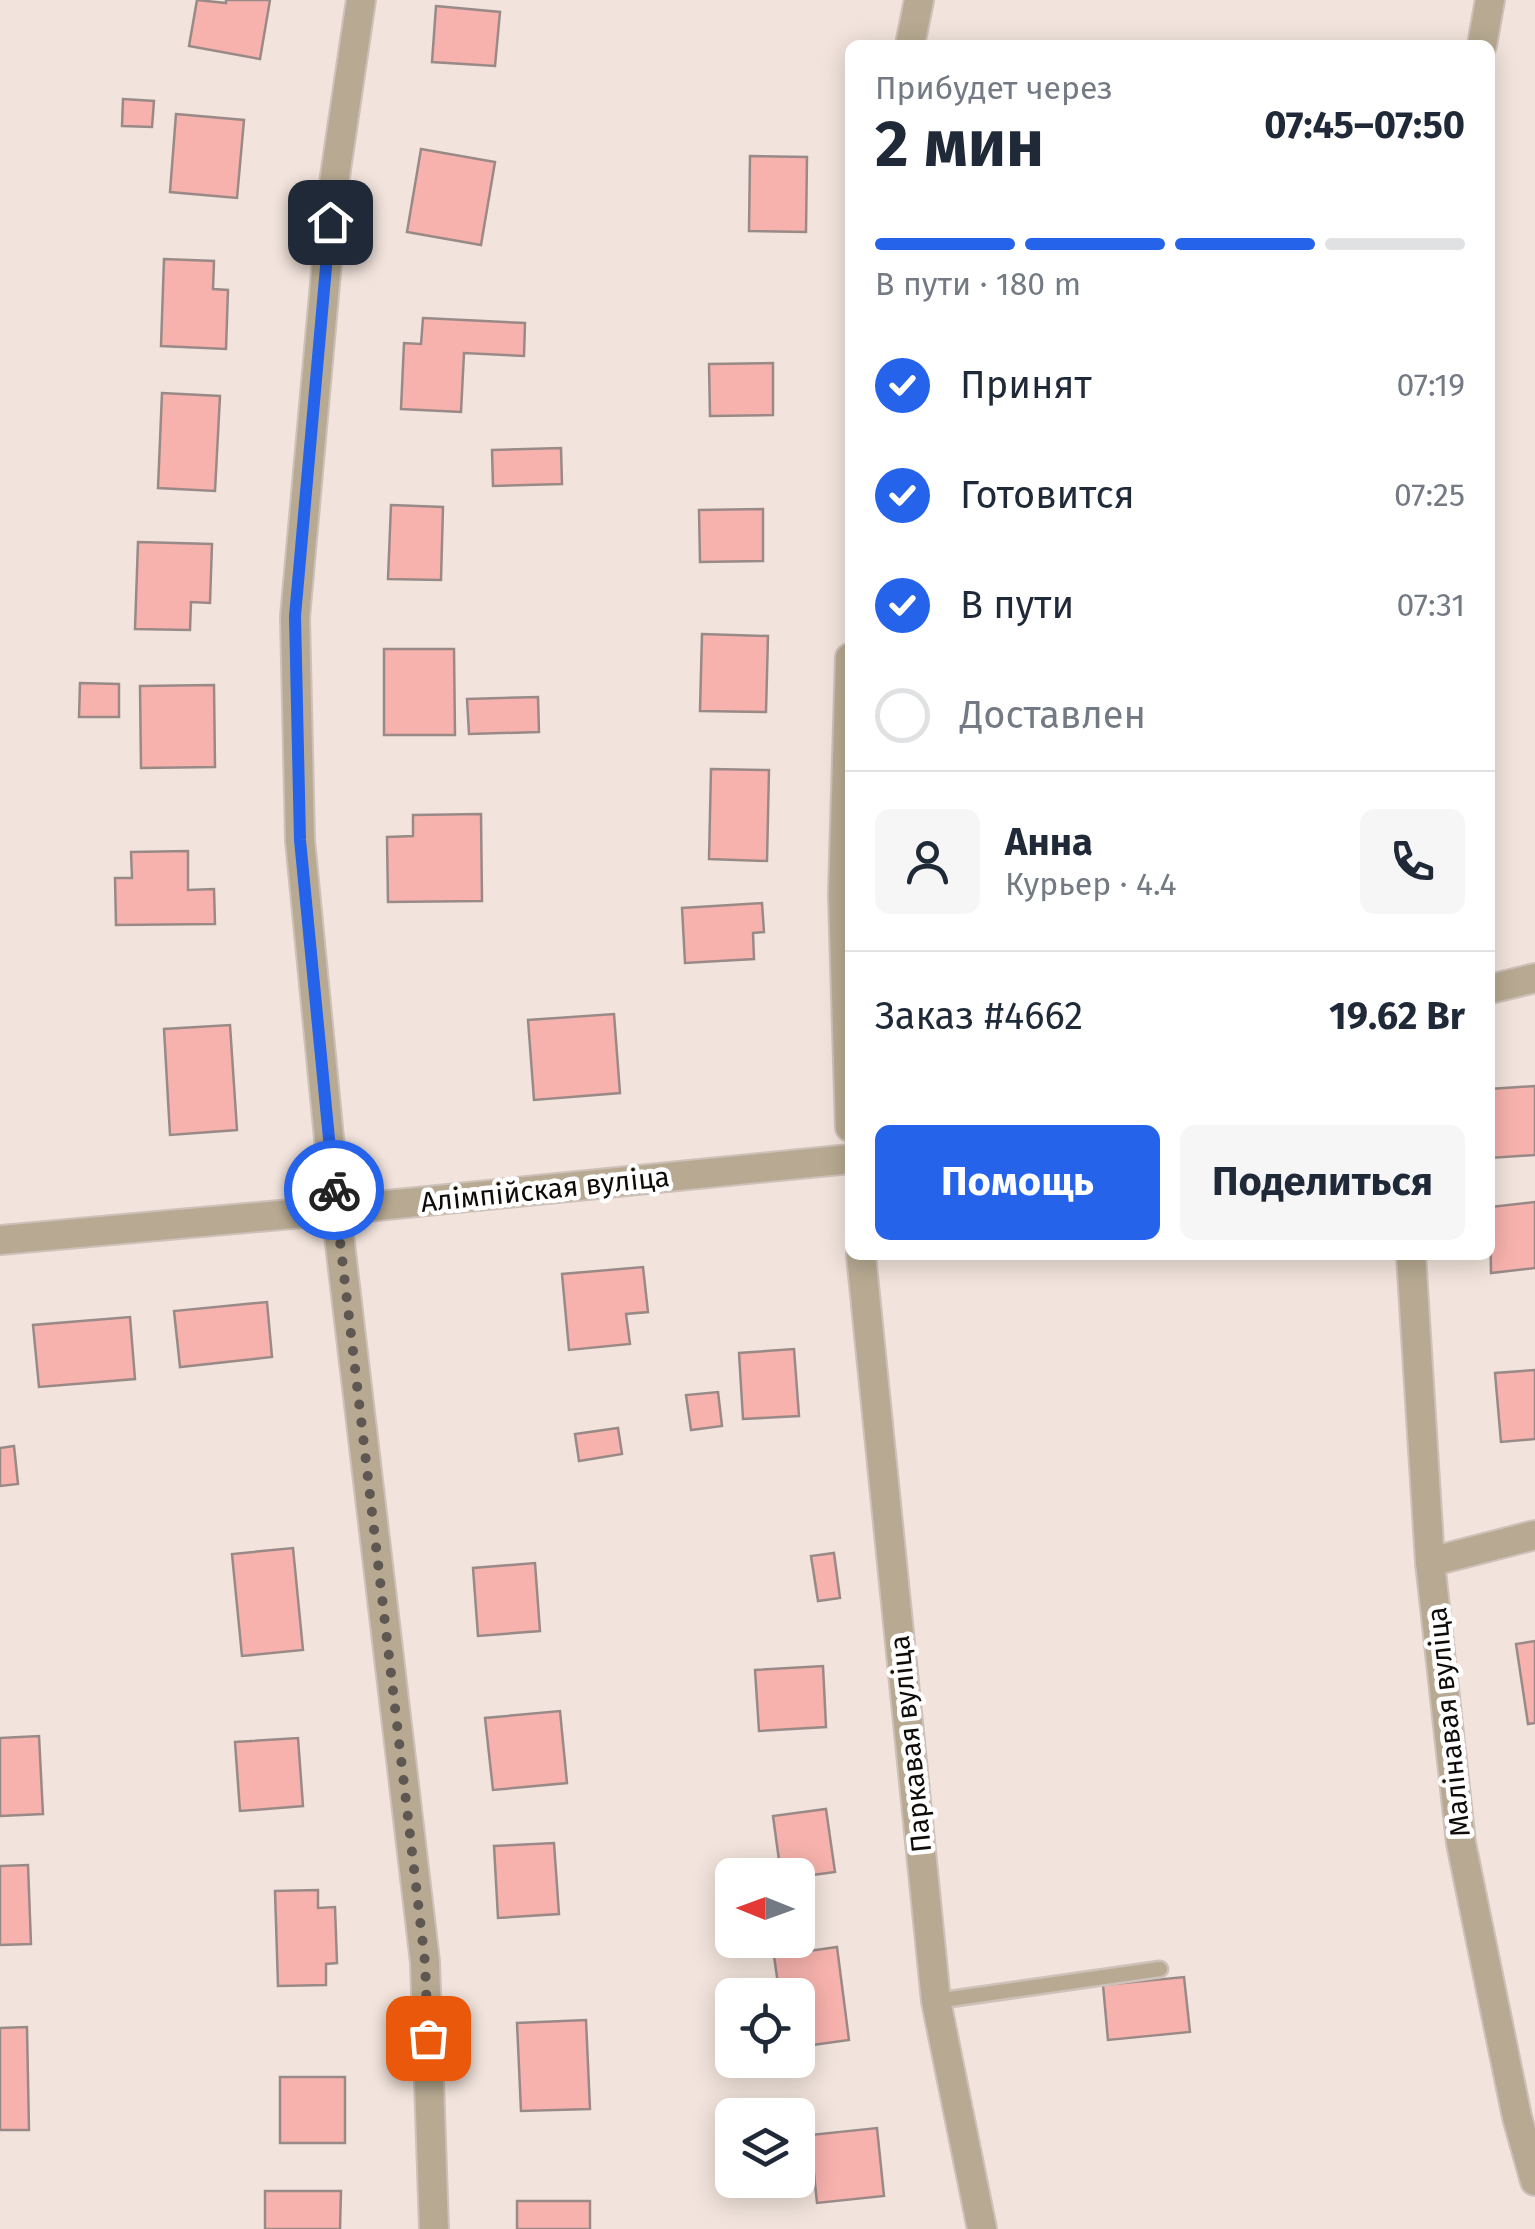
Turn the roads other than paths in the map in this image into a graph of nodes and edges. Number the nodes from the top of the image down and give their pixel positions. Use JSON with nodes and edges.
{"nodes":[{"id":1,"x":361,"y":0,"type":"edge"},
{"id":2,"x":920,"y":0,"type":"edge"},
{"id":3,"x":1490,"y":0,"type":"edge"},
{"id":4,"x":911,"y":40,"type":"edge"},
{"id":5,"x":1483,"y":40,"type":"edge"},
{"id":6,"x":845,"y":828,"type":"edge"},
{"id":7,"x":845,"y":962,"type":"edge"},
{"id":8,"x":1535,"y":978,"type":"edge"},
{"id":9,"x":1495,"y":988,"type":"edge"},
{"id":10,"x":845,"y":1159,"type":"edge"},
{"id":11,"x":336,"y":1210,"type":"junction"},
{"id":12,"x":0,"y":1240,"type":"edge"},
{"id":13,"x":862,"y":1260,"type":"edge"},
{"id":14,"x":1411,"y":1260,"type":"edge"},
{"id":15,"x":1535,"y":1534,"type":"edge"},
{"id":16,"x":1430,"y":1562,"type":"junction"},
{"id":17,"x":1160,"y":1969,"type":"dead end"},
{"id":18,"x":936,"y":2001,"type":"junction"},
{"id":19,"x":1526,"y":2114,"type":"edge"},
{"id":20,"x":1535,"y":2181,"type":"edge"},
{"id":21,"x":434,"y":2229,"type":"edge"},
{"id":22,"x":982,"y":2229,"type":"edge"}],
"edges":[{"from":1,"to":11,"type":"street"},
{"from":2,"to":4,"type":"street"},
{"from":3,"to":5,"type":"street"},
{"from":6,"to":7,"type":"street"},
{"from":8,"to":9,"type":"street"},
{"from":10,"to":11,"type":"street","name":"Алімпійская вуліца"},
{"from":11,"to":12,"type":"street","name":"Алімпійская вуліца"},
{"from":11,"to":21,"type":"street"},
{"from":13,"to":18,"type":"street","name":"Паркавая вуліца"},
{"from":14,"to":16,"type":"street","name":"Малінавая вуліца"},
{"from":15,"to":16,"type":"street"},
{"from":16,"to":19,"type":"street","name":"Малінавая вуліца"},
{"from":17,"to":18,"type":"lane"},
{"from":18,"to":22,"type":"street","name":"Паркавая вуліца"},
{"from":19,"to":20,"type":"street","name":"Малінавая вуліца"}]}
